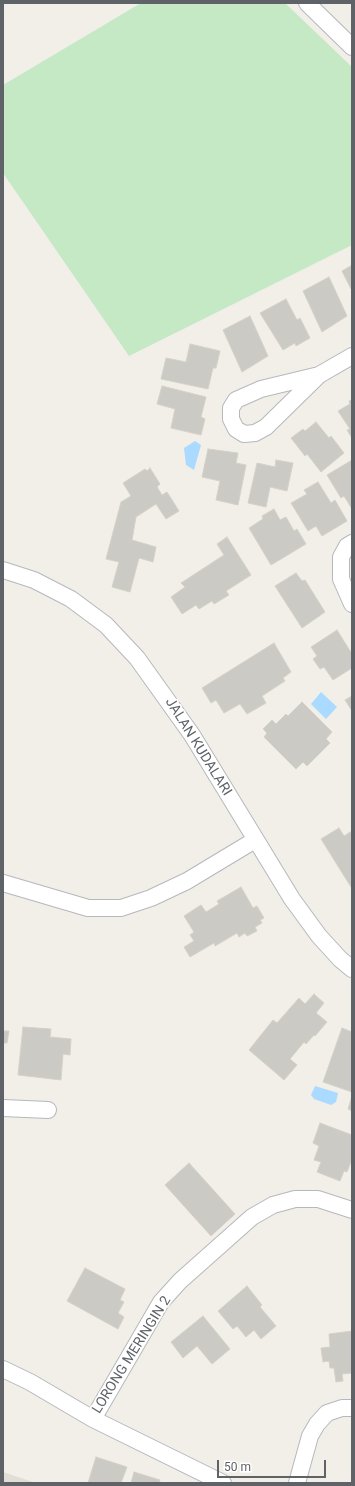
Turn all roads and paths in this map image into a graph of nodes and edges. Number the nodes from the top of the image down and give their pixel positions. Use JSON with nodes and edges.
{"nodes":[{"id":1,"x":307,"y":3,"type":"edge"},
{"id":2,"x":352,"y":46,"type":"edge"},
{"id":3,"x":352,"y":356,"type":"edge"},
{"id":4,"x":320,"y":375,"type":"junction"},
{"id":5,"x":350,"y":544,"type":"edge"},
{"id":6,"x":3,"y":570,"type":"edge"},
{"id":7,"x":352,"y":604,"type":"edge"},
{"id":8,"x":255,"y":840,"type":"junction"},
{"id":9,"x":3,"y":883,"type":"edge"},
{"id":10,"x":352,"y":969,"type":"edge"},
{"id":11,"x":3,"y":1108,"type":"edge"},
{"id":12,"x":48,"y":1110,"type":"dead end"},
{"id":13,"x":352,"y":1210,"type":"edge"},
{"id":14,"x":3,"y":1369,"type":"edge"},
{"id":15,"x":352,"y":1408,"type":"edge"},
{"id":16,"x":93,"y":1419,"type":"junction"},
{"id":17,"x":206,"y":1479,"type":"edge"},
{"id":18,"x":223,"y":1483,"type":"edge"},
{"id":19,"x":297,"y":1483,"type":"edge"}],
"edges":[{"from":1,"to":2,"type":"street"},
{"from":3,"to":4,"type":"street"},
{"from":4,"to":4,"type":"street"},
{"from":5,"to":7,"type":"street"},
{"from":6,"to":8,"type":"street","name":"JALAN KUDALARI"},
{"from":8,"to":9,"type":"street"},
{"from":8,"to":10,"type":"street","name":"JALAN KUDALARI"},
{"from":11,"to":12,"type":"street"},
{"from":13,"to":16,"type":"street","name":"LORONG MERINGIN 2"},
{"from":14,"to":16,"type":"street"},
{"from":15,"to":19,"type":"street"},
{"from":16,"to":17,"type":"street"},
{"from":17,"to":18,"type":"street"}]}
